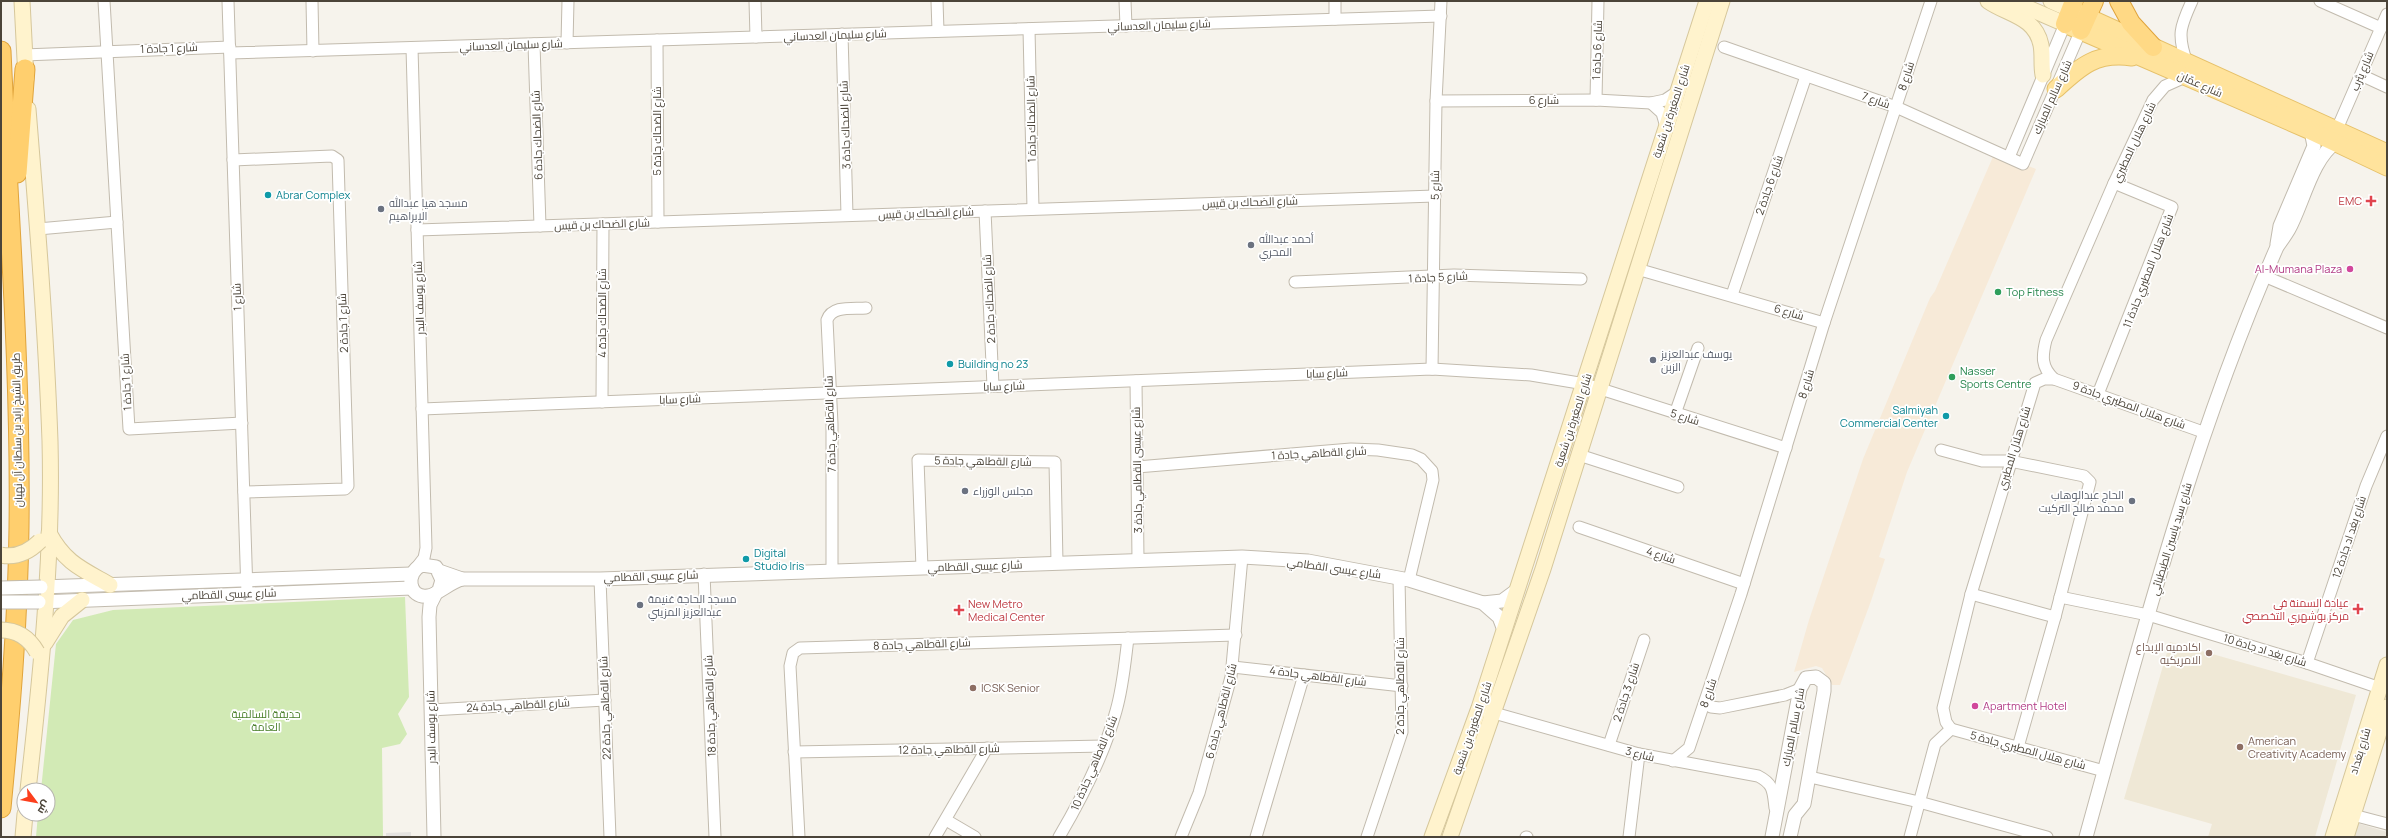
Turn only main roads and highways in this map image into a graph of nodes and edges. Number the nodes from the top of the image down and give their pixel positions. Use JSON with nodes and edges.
{"nodes":[{"id":1,"x":22,"y":1,"type":"edge"},
{"id":2,"x":1706,"y":1,"type":"edge"},
{"id":3,"x":1722,"y":1,"type":"edge"},
{"id":4,"x":1988,"y":1,"type":"edge"},
{"id":5,"x":2012,"y":1,"type":"edge"},
{"id":6,"x":2051,"y":1,"type":"edge"},
{"id":7,"x":2119,"y":1,"type":"edge"},
{"id":8,"x":2079,"y":14,"type":"edge"},
{"id":9,"x":1,"y":51,"type":"edge"},
{"id":10,"x":2148,"y":52,"type":"junction"},
{"id":11,"x":25,"y":62,"type":"junction"},
{"id":12,"x":2186,"y":70,"type":"junction"},
{"id":13,"x":2043,"y":75,"type":"road end"},
{"id":14,"x":2053,"y":94,"type":"road end"},
{"id":15,"x":2337,"y":136,"type":"junction"},
{"id":16,"x":2387,"y":153,"type":"edge"},
{"id":17,"x":2387,"y":167,"type":"edge"},
{"id":18,"x":10,"y":252,"type":"junction"},
{"id":19,"x":46,"y":533,"type":"junction"},
{"id":20,"x":1,"y":555,"type":"edge"},
{"id":21,"x":110,"y":585,"type":"road end"},
{"id":22,"x":82,"y":600,"type":"road end"},
{"id":23,"x":1,"y":630,"type":"edge"},
{"id":24,"x":41,"y":654,"type":"junction"},
{"id":25,"x":2387,"y":665,"type":"edge"},
{"id":26,"x":2387,"y":707,"type":"edge"},
{"id":27,"x":1486,"y":711,"type":"junction"},
{"id":28,"x":29,"y":782,"type":"edge"},
{"id":29,"x":1,"y":808,"type":"edge"},
{"id":30,"x":24,"y":822,"type":"edge"},
{"id":31,"x":23,"y":837,"type":"edge"},
{"id":32,"x":1432,"y":837,"type":"edge"},
{"id":33,"x":1450,"y":837,"type":"edge"},
{"id":34,"x":2333,"y":837,"type":"edge"},
{"id":35,"x":2346,"y":837,"type":"edge"}],
"edges":[{"from":1,"to":11,"type":"main road"},
{"from":2,"to":27,"type":"main road","name":"شارع المغيرة بن شعبة"},
{"from":3,"to":27,"type":"main road","name":"شارع المغيرة بن شعبة"},
{"from":4,"to":13,"type":"main road"},
{"from":5,"to":8,"type":"main road","name":"شارع عمّان"},
{"from":6,"to":8,"type":"main road","name":"شارع عمّان"},
{"from":7,"to":10,"type":"highway"},
{"from":8,"to":10,"type":"main road","name":"شارع عمّان"},
{"from":9,"to":18,"type":"highway","name":"طريق الشيخ زايد بن سلطان آل نهيان"},
{"from":10,"to":12,"type":"main road","name":"شارع عمّان"},
{"from":10,"to":14,"type":"main road"},
{"from":11,"to":18,"type":"highway"},
{"from":11,"to":19,"type":"main road"},
{"from":12,"to":15,"type":"main road","name":"شارع عمّان"},
{"from":12,"to":15,"type":"main road","name":"شارع عمّان"},
{"from":15,"to":16,"type":"main road","name":"شارع عمّان"},
{"from":15,"to":17,"type":"main road","name":"شارع عمّان"},
{"from":18,"to":29,"type":"highway","name":"طريق الشيخ زايد بن سلطان آل نهيان"},
{"from":19,"to":20,"type":"main road","bridge":true},
{"from":19,"to":21,"type":"main road"},
{"from":19,"to":24,"type":"main road"},
{"from":22,"to":24,"type":"main road"},
{"from":23,"to":24,"type":"main road","bridge":true},
{"from":24,"to":28,"type":"main road"},
{"from":25,"to":34,"type":"main road","name":"شارع بغداد"},
{"from":26,"to":35,"type":"main road","name":"شارع بغداد"},
{"from":27,"to":32,"type":"main road","name":"شارع المغيرة بن شعبة"},
{"from":27,"to":33,"type":"main road","name":"شارع المغيرة بن شعبة"},
{"from":30,"to":31,"type":"main road"}]}
